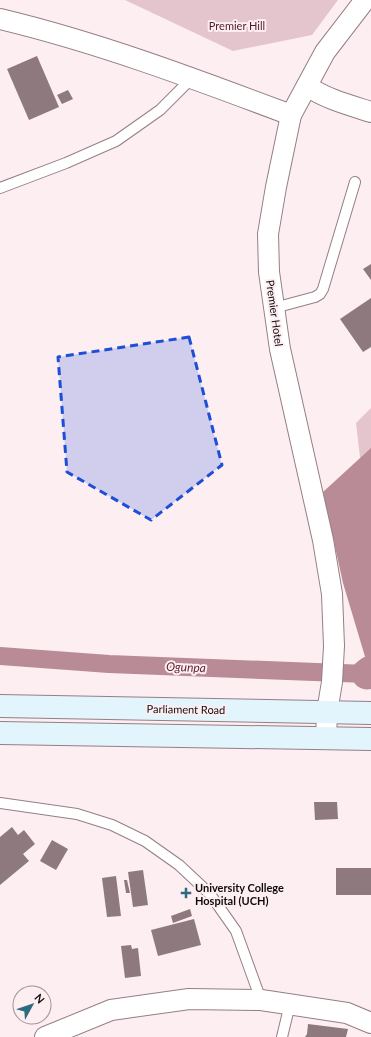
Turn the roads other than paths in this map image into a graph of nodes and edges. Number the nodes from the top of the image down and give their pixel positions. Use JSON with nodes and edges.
{"nodes":[{"id":1,"x":365,"y":0,"type":"edge"},
{"id":2,"x":0,"y":19,"type":"edge"},
{"id":3,"x":192,"y":78,"type":"junction"},
{"id":4,"x":307,"y":86,"type":"junction"},
{"id":5,"x":371,"y":112,"type":"edge"},
{"id":6,"x":291,"y":115,"type":"junction"},
{"id":7,"x":355,"y":182,"type":"dead end"},
{"id":8,"x":0,"y":188,"type":"edge"},
{"id":9,"x":274,"y":308,"type":"junction"},
{"id":10,"x":0,"y":706,"type":"edge"},
{"id":11,"x":327,"y":712,"type":"junction"},
{"id":12,"x":371,"y":713,"type":"edge"},
{"id":13,"x":0,"y":733,"type":"edge"},
{"id":14,"x":326,"y":739,"type":"junction"},
{"id":15,"x":371,"y":739,"type":"edge"},
{"id":16,"x":0,"y":803,"type":"edge"},
{"id":17,"x":261,"y":1000,"type":"junction"},
{"id":18,"x":290,"y":1004,"type":"junction"},
{"id":19,"x":371,"y":1023,"type":"edge"},
{"id":20,"x":45,"y":1037,"type":"edge"},
{"id":21,"x":282,"y":1037,"type":"edge"}],
"edges":[{"from":1,"to":4,"type":"street","name":"Premier Hotel"},
{"from":2,"to":3,"type":"street"},
{"from":3,"to":6,"type":"street"},
{"from":3,"to":8,"type":"lane"},
{"from":4,"to":5,"type":"street"},
{"from":4,"to":6,"type":"street","name":"Premier Hotel"},
{"from":6,"to":9,"type":"street","name":"Premier Hotel"},
{"from":7,"to":9,"type":"lane"},
{"from":9,"to":11,"type":"street","name":"Premier Hotel"},
{"from":10,"to":11,"type":"main road","name":"Parliament Road"},
{"from":11,"to":12,"type":"main road","name":"Parliament Road"},
{"from":11,"to":14,"type":"street","name":"Premier Hotel"},
{"from":13,"to":14,"type":"main road"},
{"from":14,"to":15,"type":"main road"},
{"from":16,"to":17,"type":"lane"},
{"from":17,"to":18,"type":"street"},
{"from":17,"to":20,"type":"street"},
{"from":18,"to":19,"type":"street"},
{"from":18,"to":21,"type":"lane"}]}
